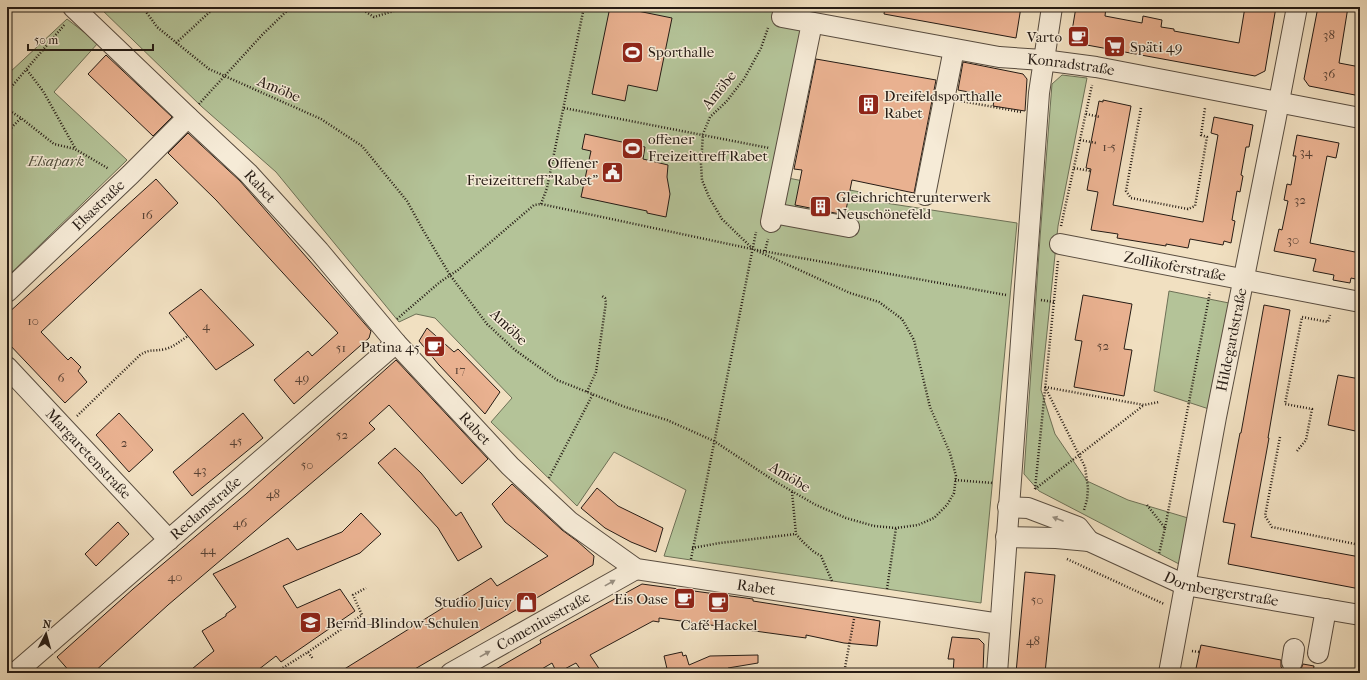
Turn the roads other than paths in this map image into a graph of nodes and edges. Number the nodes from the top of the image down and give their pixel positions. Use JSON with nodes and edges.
{"nodes":[{"id":1,"x":1052,"y":7,"type":"edge"},
{"id":2,"x":1297,"y":7,"type":"edge"},
{"id":3,"x":75,"y":9,"type":"edge"},
{"id":4,"x":791,"y":18,"type":"edge"},
{"id":5,"x":954,"y":49,"type":"junction"},
{"id":6,"x":1043,"y":60,"type":"junction"},
{"id":7,"x":1279,"y":103,"type":"junction"},
{"id":8,"x":188,"y":117,"type":"junction"},
{"id":9,"x":1360,"y":118,"type":"edge"},
{"id":10,"x":925,"y":196,"type":"dead end"},
{"id":11,"x":849,"y":227,"type":"dead end"},
{"id":12,"x":1060,"y":244,"type":"road end"},
{"id":13,"x":1244,"y":279,"type":"junction"},
{"id":14,"x":7,"y":292,"type":"edge"},
{"id":15,"x":1360,"y":302,"type":"edge"},
{"id":16,"x":396,"y":343,"type":"junction"},
{"id":17,"x":7,"y":367,"type":"edge"},
{"id":18,"x":1007,"y":522,"type":"junction"},
{"id":19,"x":1084,"y":534,"type":"junction"},
{"id":20,"x":169,"y":540,"type":"junction"},
{"id":21,"x":636,"y":569,"type":"junction"},
{"id":22,"x":1185,"y":585,"type":"junction"},
{"id":23,"x":1326,"y":609,"type":"junction"},
{"id":24,"x":1360,"y":615,"type":"edge"},
{"id":25,"x":1000,"y":624,"type":"junction"},
{"id":26,"x":1318,"y":653,"type":"dead end"},
{"id":27,"x":15,"y":673,"type":"edge"},
{"id":28,"x":450,"y":673,"type":"edge"},
{"id":29,"x":997,"y":673,"type":"edge"},
{"id":30,"x":1169,"y":673,"type":"edge"}],
"edges":[{"from":1,"to":6,"type":"street"},
{"from":2,"to":7,"type":"street","name":"Hildegardstraße"},
{"from":3,"to":8,"type":"street","name":"Rabet"},
{"from":4,"to":5,"type":"street","name":"Konradstraße"},
{"from":4,"to":11,"type":"street"},
{"from":5,"to":6,"type":"street","name":"Konradstraße"},
{"from":5,"to":10,"type":"street"},
{"from":6,"to":7,"type":"street","name":"Konradstraße"},
{"from":6,"to":18,"type":"street"},
{"from":7,"to":9,"type":"street","name":"Konradstraße"},
{"from":7,"to":13,"type":"street","name":"Hildegardstraße"},
{"from":8,"to":14,"type":"street","name":"Elsastraße"},
{"from":8,"to":16,"type":"street","name":"Rabet"},
{"from":12,"to":13,"type":"street","name":"Zollikoferstraße"},
{"from":13,"to":15,"type":"street","name":"Zollikoferstraße"},
{"from":13,"to":22,"type":"street","name":"Hildegardstraße"},
{"from":16,"to":20,"type":"street","name":"Reclamstraße"},
{"from":16,"to":21,"type":"street","name":"Rabet"},
{"from":17,"to":20,"type":"street","name":"Margaretenstraße"},
{"from":18,"to":19,"type":"street","name":"Dornbergerstraße"},
{"from":19,"to":18,"type":"street","name":"Dornbergerstraße","one_way":true},
{"from":18,"to":25,"type":"street"},
{"from":19,"to":22,"type":"street","name":"Dornbergerstraße"},
{"from":20,"to":27,"type":"street","name":"Reclamstraße"},
{"from":21,"to":25,"type":"street","name":"Rabet"},
{"from":28,"to":21,"type":"street","name":"Comeniusstraße","one_way":true},
{"from":22,"to":23,"type":"street","name":"Dornbergerstraße"},
{"from":22,"to":30,"type":"street","name":"Hildegardstraße"},
{"from":23,"to":24,"type":"street","name":"Dornbergerstraße"},
{"from":23,"to":26,"type":"street"},
{"from":25,"to":29,"type":"street"}]}
